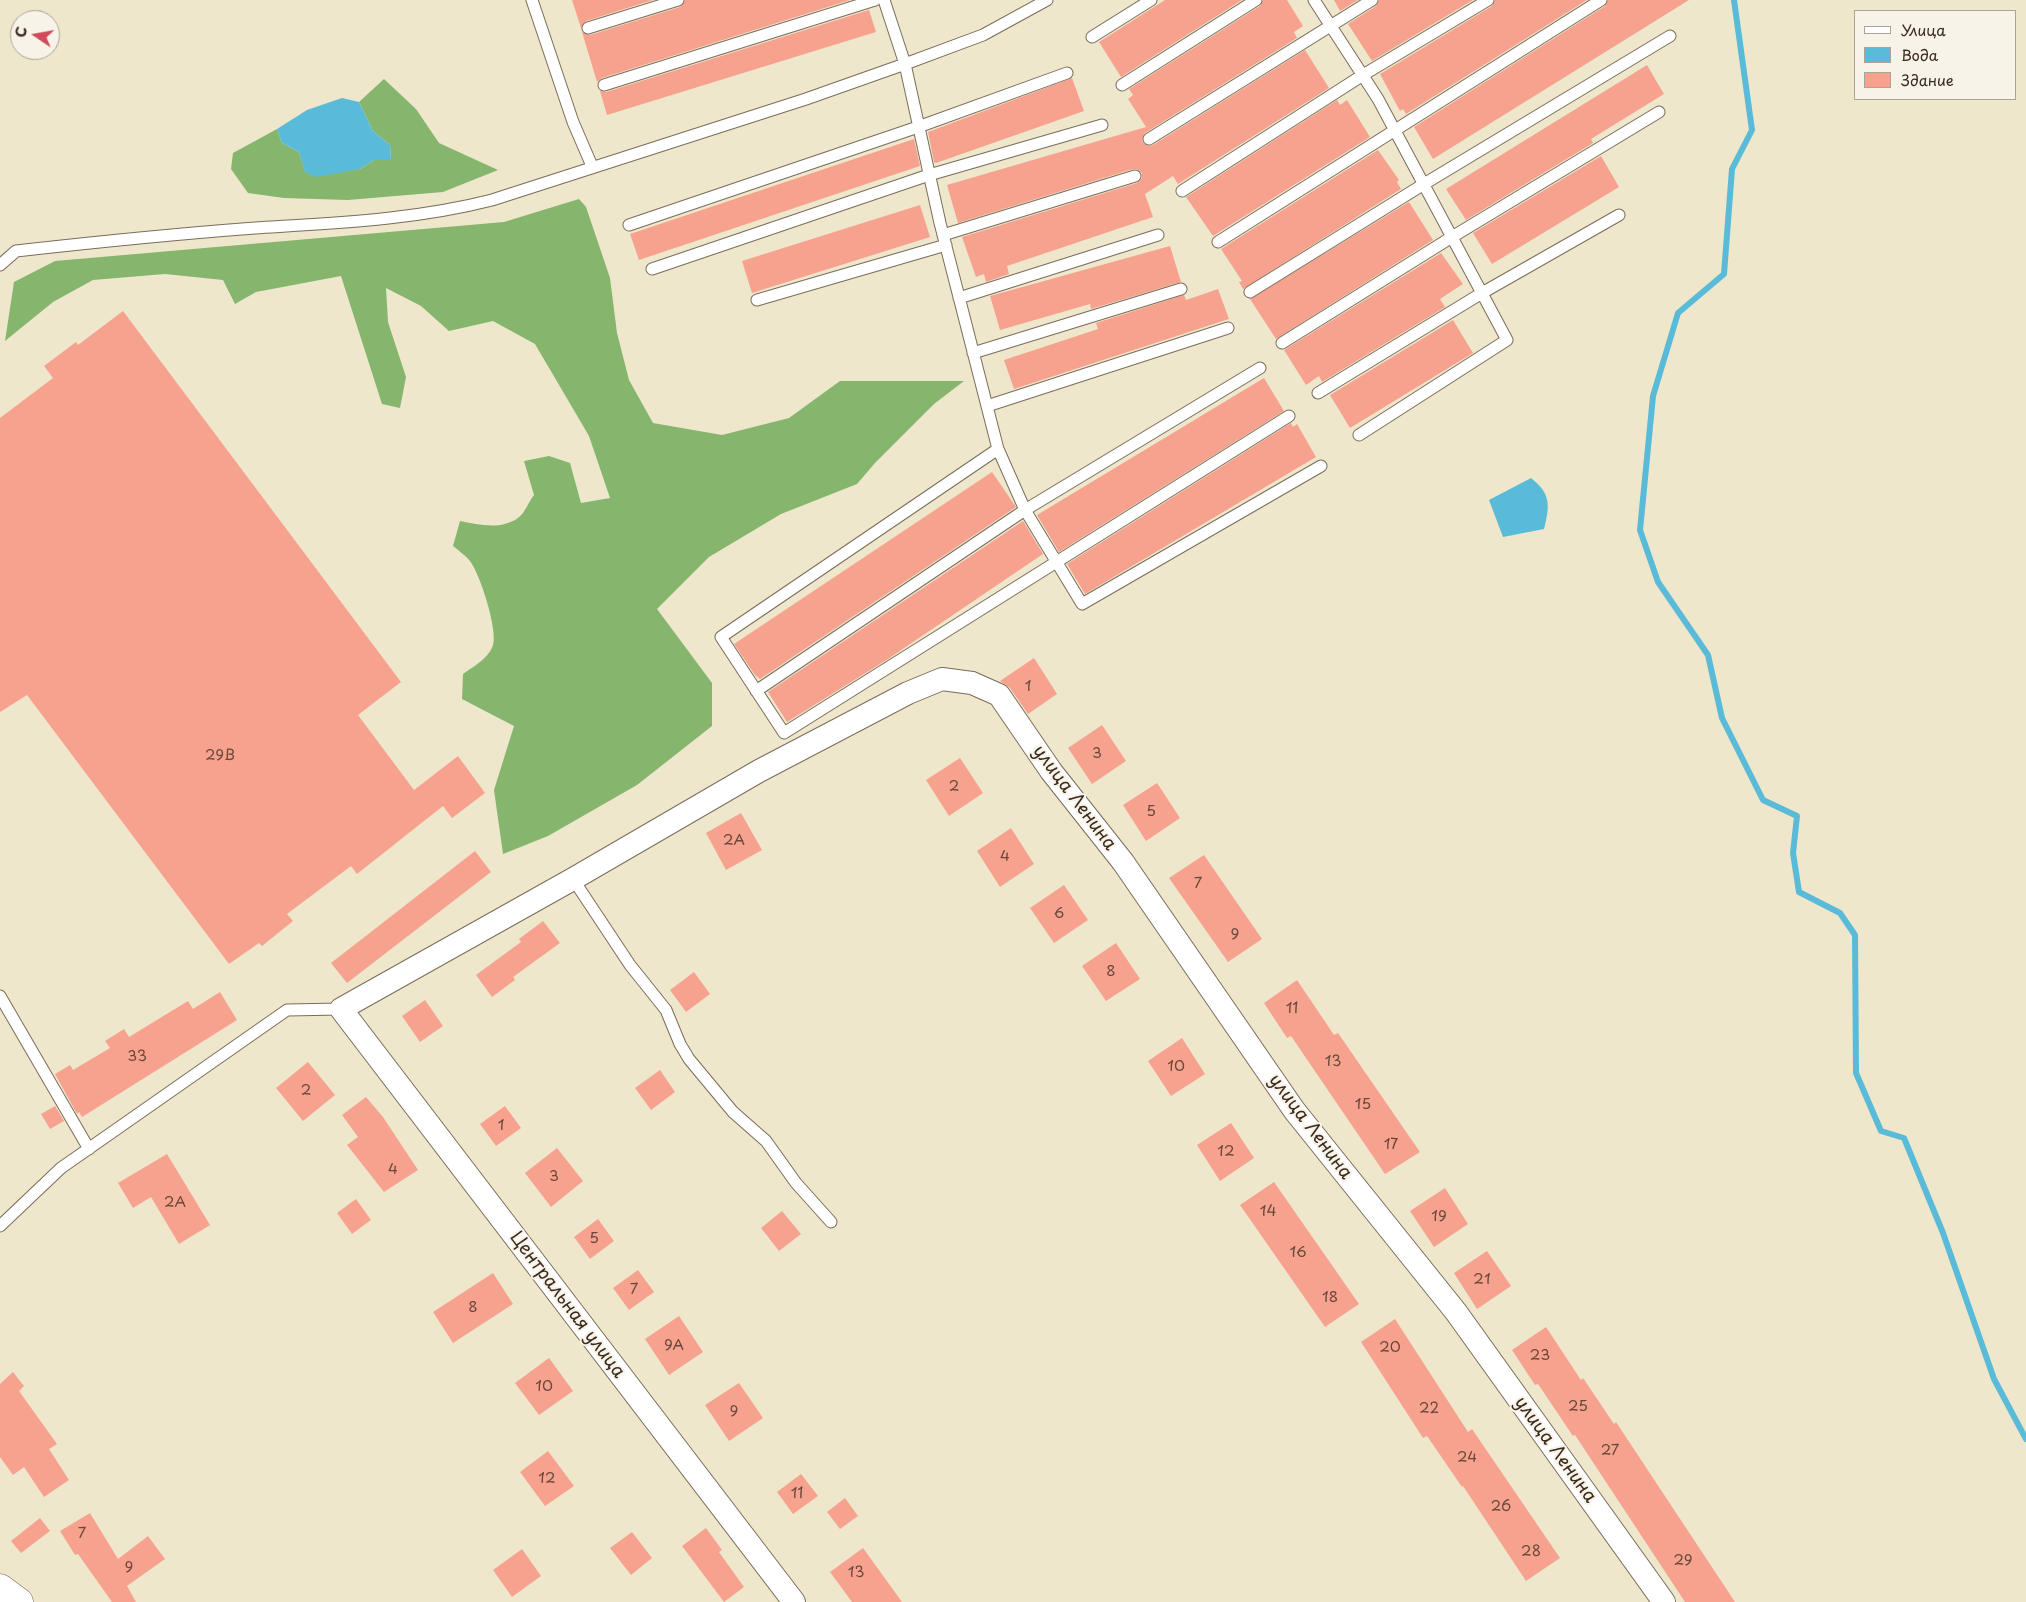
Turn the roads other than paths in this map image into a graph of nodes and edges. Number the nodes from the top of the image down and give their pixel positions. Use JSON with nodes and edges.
{"nodes":[{"id":1,"x":532,"y":0,"type":"edge"},
{"id":2,"x":678,"y":0,"type":"edge"},
{"id":3,"x":875,"y":0,"type":"edge"},
{"id":4,"x":884,"y":0,"type":"edge"},
{"id":5,"x":1047,"y":0,"type":"edge"},
{"id":6,"x":1151,"y":0,"type":"edge"},
{"id":7,"x":1256,"y":0,"type":"edge"},
{"id":8,"x":1314,"y":0,"type":"edge"},
{"id":9,"x":1372,"y":0,"type":"edge"},
{"id":10,"x":1488,"y":0,"type":"edge"},
{"id":11,"x":1601,"y":0,"type":"edge"},
{"id":12,"x":1330,"y":25,"type":"junction"},
{"id":13,"x":588,"y":28,"type":"dead end"},
{"id":14,"x":1670,"y":36,"type":"dead end"},
{"id":15,"x":1092,"y":37,"type":"dead end"},
{"id":16,"x":905,"y":64,"type":"junction"},
{"id":17,"x":1068,"y":73,"type":"dead end"},
{"id":18,"x":1363,"y":75,"type":"junction"},
{"id":19,"x":604,"y":85,"type":"dead end"},
{"id":20,"x":1122,"y":85,"type":"dead end"},
{"id":21,"x":1659,"y":112,"type":"dead end"},
{"id":22,"x":1102,"y":125,"type":"dead end"},
{"id":23,"x":918,"y":127,"type":"junction"},
{"id":24,"x":1394,"y":129,"type":"junction"},
{"id":25,"x":1149,"y":139,"type":"dead end"},
{"id":26,"x":592,"y":166,"type":"junction"},
{"id":27,"x":929,"y":175,"type":"junction"},
{"id":28,"x":1134,"y":176,"type":"dead end"},
{"id":29,"x":1424,"y":184,"type":"junction"},
{"id":30,"x":1182,"y":191,"type":"dead end"},
{"id":31,"x":1619,"y":215,"type":"dead end"},
{"id":32,"x":629,"y":225,"type":"dead end"},
{"id":33,"x":1158,"y":235,"type":"dead end"},
{"id":34,"x":1452,"y":237,"type":"junction"},
{"id":35,"x":944,"y":240,"type":"junction"},
{"id":36,"x":1218,"y":242,"type":"dead end"},
{"id":37,"x":0,"y":265,"type":"edge"},
{"id":38,"x":652,"y":268,"type":"dead end"},
{"id":39,"x":1181,"y":289,"type":"dead end"},
{"id":40,"x":1250,"y":292,"type":"dead end"},
{"id":41,"x":1482,"y":294,"type":"junction"},
{"id":42,"x":959,"y":298,"type":"junction"},
{"id":43,"x":757,"y":300,"type":"dead end"},
{"id":44,"x":1228,"y":328,"type":"dead end"},
{"id":45,"x":1282,"y":343,"type":"dead end"},
{"id":46,"x":973,"y":353,"type":"junction"},
{"id":47,"x":1260,"y":368,"type":"dead end"},
{"id":48,"x":1318,"y":393,"type":"dead end"},
{"id":49,"x":987,"y":406,"type":"junction"},
{"id":50,"x":1289,"y":416,"type":"dead end"},
{"id":51,"x":1358,"y":435,"type":"dead end"},
{"id":52,"x":998,"y":449,"type":"junction"},
{"id":53,"x":1321,"y":466,"type":"dead end"},
{"id":54,"x":1025,"y":510,"type":"junction"},
{"id":55,"x":1056,"y":563,"type":"junction"},
{"id":56,"x":756,"y":691,"type":"junction"},
{"id":57,"x":573,"y":879,"type":"junction"},
{"id":58,"x":0,"y":996,"type":"edge"},
{"id":59,"x":341,"y":1008,"type":"junction"},
{"id":60,"x":88,"y":1149,"type":"junction"},
{"id":61,"x":831,"y":1222,"type":"dead end"},
{"id":62,"x":0,"y":1226,"type":"edge"},
{"id":63,"x":0,"y":1588,"type":"edge"},
{"id":64,"x":19,"y":1602,"type":"edge"},
{"id":65,"x":794,"y":1602,"type":"edge"},
{"id":66,"x":1664,"y":1602,"type":"edge"}],
"edges":[{"from":1,"to":26,"type":"lane"},
{"from":2,"to":13,"type":"lane"},
{"from":3,"to":19,"type":"lane"},
{"from":4,"to":16,"type":"lane"},
{"from":5,"to":16,"type":"lane"},
{"from":6,"to":15,"type":"lane"},
{"from":7,"to":20,"type":"lane"},
{"from":8,"to":12,"type":"lane"},
{"from":9,"to":12,"type":"lane"},
{"from":10,"to":18,"type":"lane"},
{"from":11,"to":24,"type":"lane"},
{"from":12,"to":18,"type":"lane"},
{"from":12,"to":25,"type":"lane"},
{"from":14,"to":29,"type":"lane"},
{"from":16,"to":23,"type":"lane"},
{"from":16,"to":26,"type":"lane"},
{"from":17,"to":23,"type":"lane"},
{"from":18,"to":24,"type":"lane"},
{"from":18,"to":30,"type":"lane"},
{"from":21,"to":34,"type":"lane"},
{"from":22,"to":27,"type":"lane"},
{"from":23,"to":27,"type":"lane"},
{"from":23,"to":32,"type":"lane"},
{"from":24,"to":29,"type":"lane"},
{"from":24,"to":36,"type":"lane"},
{"from":26,"to":37,"type":"lane"},
{"from":27,"to":35,"type":"lane"},
{"from":27,"to":38,"type":"lane"},
{"from":28,"to":35,"type":"lane"},
{"from":29,"to":34,"type":"lane"},
{"from":29,"to":40,"type":"lane"},
{"from":31,"to":41,"type":"lane"},
{"from":33,"to":42,"type":"lane"},
{"from":34,"to":41,"type":"lane"},
{"from":34,"to":45,"type":"lane"},
{"from":35,"to":42,"type":"lane"},
{"from":35,"to":43,"type":"lane"},
{"from":39,"to":46,"type":"lane"},
{"from":41,"to":48,"type":"lane"},
{"from":41,"to":51,"type":"lane"},
{"from":42,"to":46,"type":"lane"},
{"from":44,"to":49,"type":"lane"},
{"from":46,"to":49,"type":"lane"},
{"from":47,"to":54,"type":"lane"},
{"from":49,"to":52,"type":"lane"},
{"from":50,"to":55,"type":"lane"},
{"from":52,"to":54,"type":"lane"},
{"from":52,"to":56,"type":"lane"},
{"from":53,"to":55,"type":"lane"},
{"from":54,"to":55,"type":"lane"},
{"from":54,"to":56,"type":"lane"},
{"from":55,"to":56,"type":"lane"},
{"from":57,"to":59,"type":"street"},
{"from":57,"to":61,"type":"lane"},
{"from":57,"to":66,"type":"street","name":"улица Ленина"},
{"from":58,"to":60,"type":"lane"},
{"from":59,"to":60,"type":"lane"},
{"from":59,"to":65,"type":"street","name":"Центральная улица"},
{"from":60,"to":62,"type":"lane"},
{"from":63,"to":64,"type":"main road"}]}
